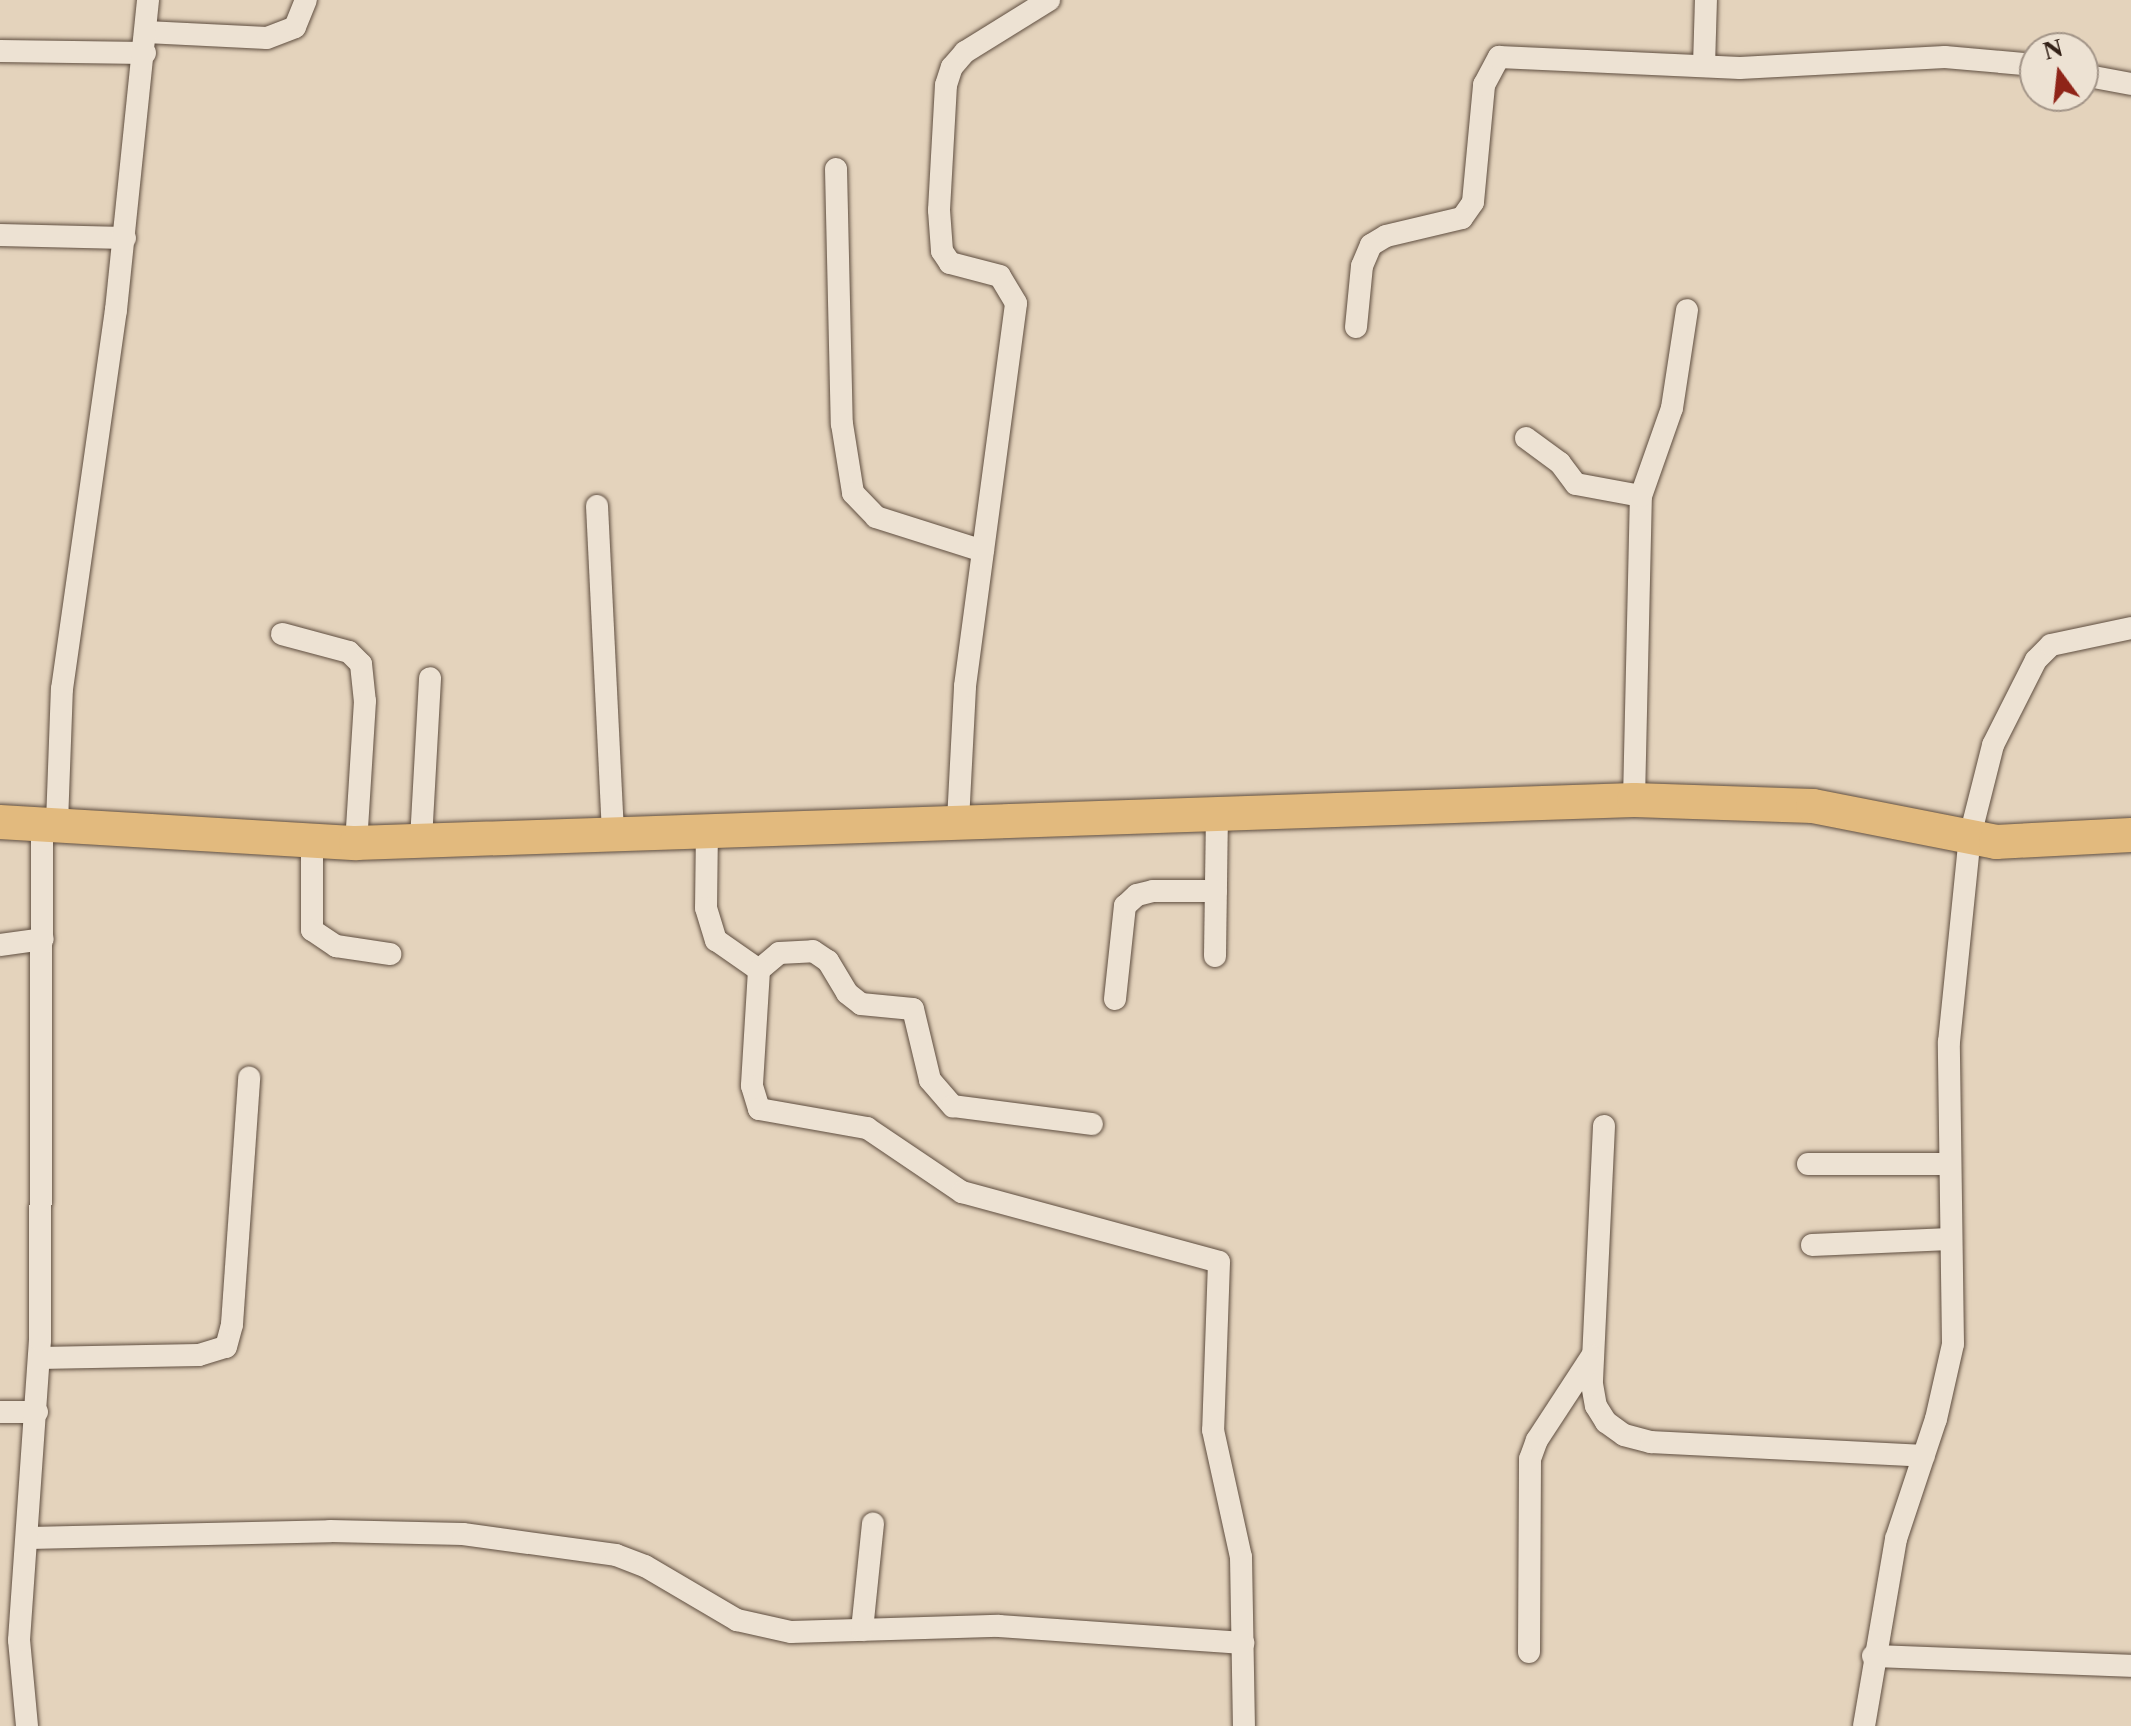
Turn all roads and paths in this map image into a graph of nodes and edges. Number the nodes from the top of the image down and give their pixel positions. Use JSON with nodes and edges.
{"nodes":[{"id":1,"x":148,"y":0,"type":"edge"},
{"id":2,"x":306,"y":0,"type":"edge"},
{"id":3,"x":1049,"y":0,"type":"edge"},
{"id":4,"x":1706,"y":0,"type":"edge"},
{"id":5,"x":145,"y":43,"type":"junction"},
{"id":6,"x":0,"y":51,"type":"edge"},
{"id":7,"x":2019,"y":64,"type":"edge"},
{"id":8,"x":1704,"y":66,"type":"junction"},
{"id":9,"x":2099,"y":78,"type":"edge"},
{"id":10,"x":2131,"y":84,"type":"edge"},
{"id":11,"x":836,"y":169,"type":"dead end"},
{"id":12,"x":0,"y":235,"type":"edge"},
{"id":13,"x":125,"y":238,"type":"junction"},
{"id":14,"x":1687,"y":310,"type":"dead end"},
{"id":15,"x":1356,"y":327,"type":"dead end"},
{"id":16,"x":1526,"y":438,"type":"dead end"},
{"id":17,"x":1641,"y":496,"type":"junction"},
{"id":18,"x":597,"y":506,"type":"dead end"},
{"id":19,"x":983,"y":551,"type":"junction"},
{"id":20,"x":2131,"y":628,"type":"edge"},
{"id":21,"x":282,"y":634,"type":"dead end"},
{"id":22,"x":430,"y":678,"type":"dead end"},
{"id":23,"x":1634,"y":800,"type":"junction"},
{"id":24,"x":1217,"y":811,"type":"junction"},
{"id":25,"x":958,"y":821,"type":"junction"},
{"id":26,"x":0,"y":822,"type":"edge"},
{"id":27,"x":50,"y":823,"type":"junction"},
{"id":28,"x":707,"y":828,"type":"junction"},
{"id":29,"x":613,"y":833,"type":"junction"},
{"id":30,"x":2131,"y":835,"type":"edge"},
{"id":31,"x":1970,"y":836,"type":"junction"},
{"id":32,"x":421,"y":840,"type":"junction"},
{"id":33,"x":312,"y":842,"type":"junction"},
{"id":34,"x":356,"y":843,"type":"junction"},
{"id":35,"x":1216,"y":891,"type":"junction"},
{"id":36,"x":43,"y":939,"type":"junction"},
{"id":37,"x":0,"y":945,"type":"edge"},
{"id":38,"x":390,"y":954,"type":"dead end"},
{"id":39,"x":1215,"y":956,"type":"dead end"},
{"id":40,"x":759,"y":970,"type":"junction"},
{"id":41,"x":1115,"y":999,"type":"dead end"},
{"id":42,"x":249,"y":1078,"type":"dead end"},
{"id":43,"x":1092,"y":1124,"type":"dead end"},
{"id":44,"x":1604,"y":1126,"type":"dead end"},
{"id":45,"x":1808,"y":1164,"type":"dead end"},
{"id":46,"x":1949,"y":1164,"type":"junction"},
{"id":47,"x":1950,"y":1239,"type":"junction"},
{"id":48,"x":1812,"y":1245,"type":"dead end"},
{"id":49,"x":1593,"y":1355,"type":"junction"},
{"id":50,"x":39,"y":1358,"type":"junction"},
{"id":51,"x":0,"y":1412,"type":"edge"},
{"id":52,"x":37,"y":1412,"type":"junction"},
{"id":53,"x":1924,"y":1456,"type":"junction"},
{"id":54,"x":873,"y":1524,"type":"dead end"},
{"id":55,"x":29,"y":1538,"type":"junction"},
{"id":56,"x":862,"y":1630,"type":"junction"},
{"id":57,"x":1243,"y":1643,"type":"junction"},
{"id":58,"x":1529,"y":1652,"type":"dead end"},
{"id":59,"x":1873,"y":1656,"type":"junction"},
{"id":60,"x":2131,"y":1666,"type":"edge"},
{"id":61,"x":27,"y":1726,"type":"edge"},
{"id":62,"x":1244,"y":1726,"type":"edge"},
{"id":63,"x":1864,"y":1726,"type":"edge"}],
"edges":[{"from":1,"to":5,"type":"street"},
{"from":2,"to":5,"type":"street"},
{"from":3,"to":19,"type":"street"},
{"from":4,"to":8,"type":"street"},
{"from":5,"to":6,"type":"street"},
{"from":5,"to":13,"type":"street"},
{"from":7,"to":8,"type":"street"},
{"from":8,"to":15,"type":"street"},
{"from":9,"to":10,"type":"street"},
{"from":11,"to":19,"type":"street"},
{"from":12,"to":13,"type":"street"},
{"from":13,"to":27,"type":"street"},
{"from":14,"to":17,"type":"street"},
{"from":16,"to":17,"type":"street"},
{"from":17,"to":23,"type":"street"},
{"from":18,"to":29,"type":"street"},
{"from":19,"to":25,"type":"street"},
{"from":20,"to":31,"type":"street"},
{"from":21,"to":34,"type":"street"},
{"from":22,"to":32,"type":"street"},
{"from":23,"to":24,"type":"highway"},
{"from":23,"to":31,"type":"highway"},
{"from":24,"to":25,"type":"highway"},
{"from":24,"to":35,"type":"street"},
{"from":25,"to":28,"type":"highway"},
{"from":26,"to":27,"type":"highway"},
{"from":27,"to":33,"type":"highway"},
{"from":27,"to":36,"type":"street"},
{"from":28,"to":29,"type":"highway"},
{"from":28,"to":40,"type":"street"},
{"from":29,"to":32,"type":"highway"},
{"from":30,"to":31,"type":"highway"},
{"from":31,"to":46,"type":"street"},
{"from":32,"to":34,"type":"highway"},
{"from":33,"to":34,"type":"highway"},
{"from":33,"to":38,"type":"street"},
{"from":35,"to":39,"type":"street"},
{"from":35,"to":41,"type":"street"},
{"from":36,"to":37,"type":"street"},
{"from":36,"to":50,"type":"street"},
{"from":40,"to":43,"type":"street"},
{"from":40,"to":57,"type":"street"},
{"from":42,"to":50,"type":"street"},
{"from":44,"to":49,"type":"street"},
{"from":45,"to":46,"type":"street"},
{"from":46,"to":47,"type":"street"},
{"from":47,"to":48,"type":"street"},
{"from":47,"to":53,"type":"street"},
{"from":49,"to":53,"type":"street"},
{"from":49,"to":58,"type":"street"},
{"from":50,"to":52,"type":"street"},
{"from":51,"to":52,"type":"street"},
{"from":52,"to":55,"type":"street"},
{"from":53,"to":59,"type":"street"},
{"from":54,"to":56,"type":"street"},
{"from":55,"to":56,"type":"street"},
{"from":55,"to":61,"type":"street"},
{"from":56,"to":57,"type":"street"},
{"from":57,"to":62,"type":"street"},
{"from":59,"to":60,"type":"street"},
{"from":59,"to":63,"type":"street"}]}
